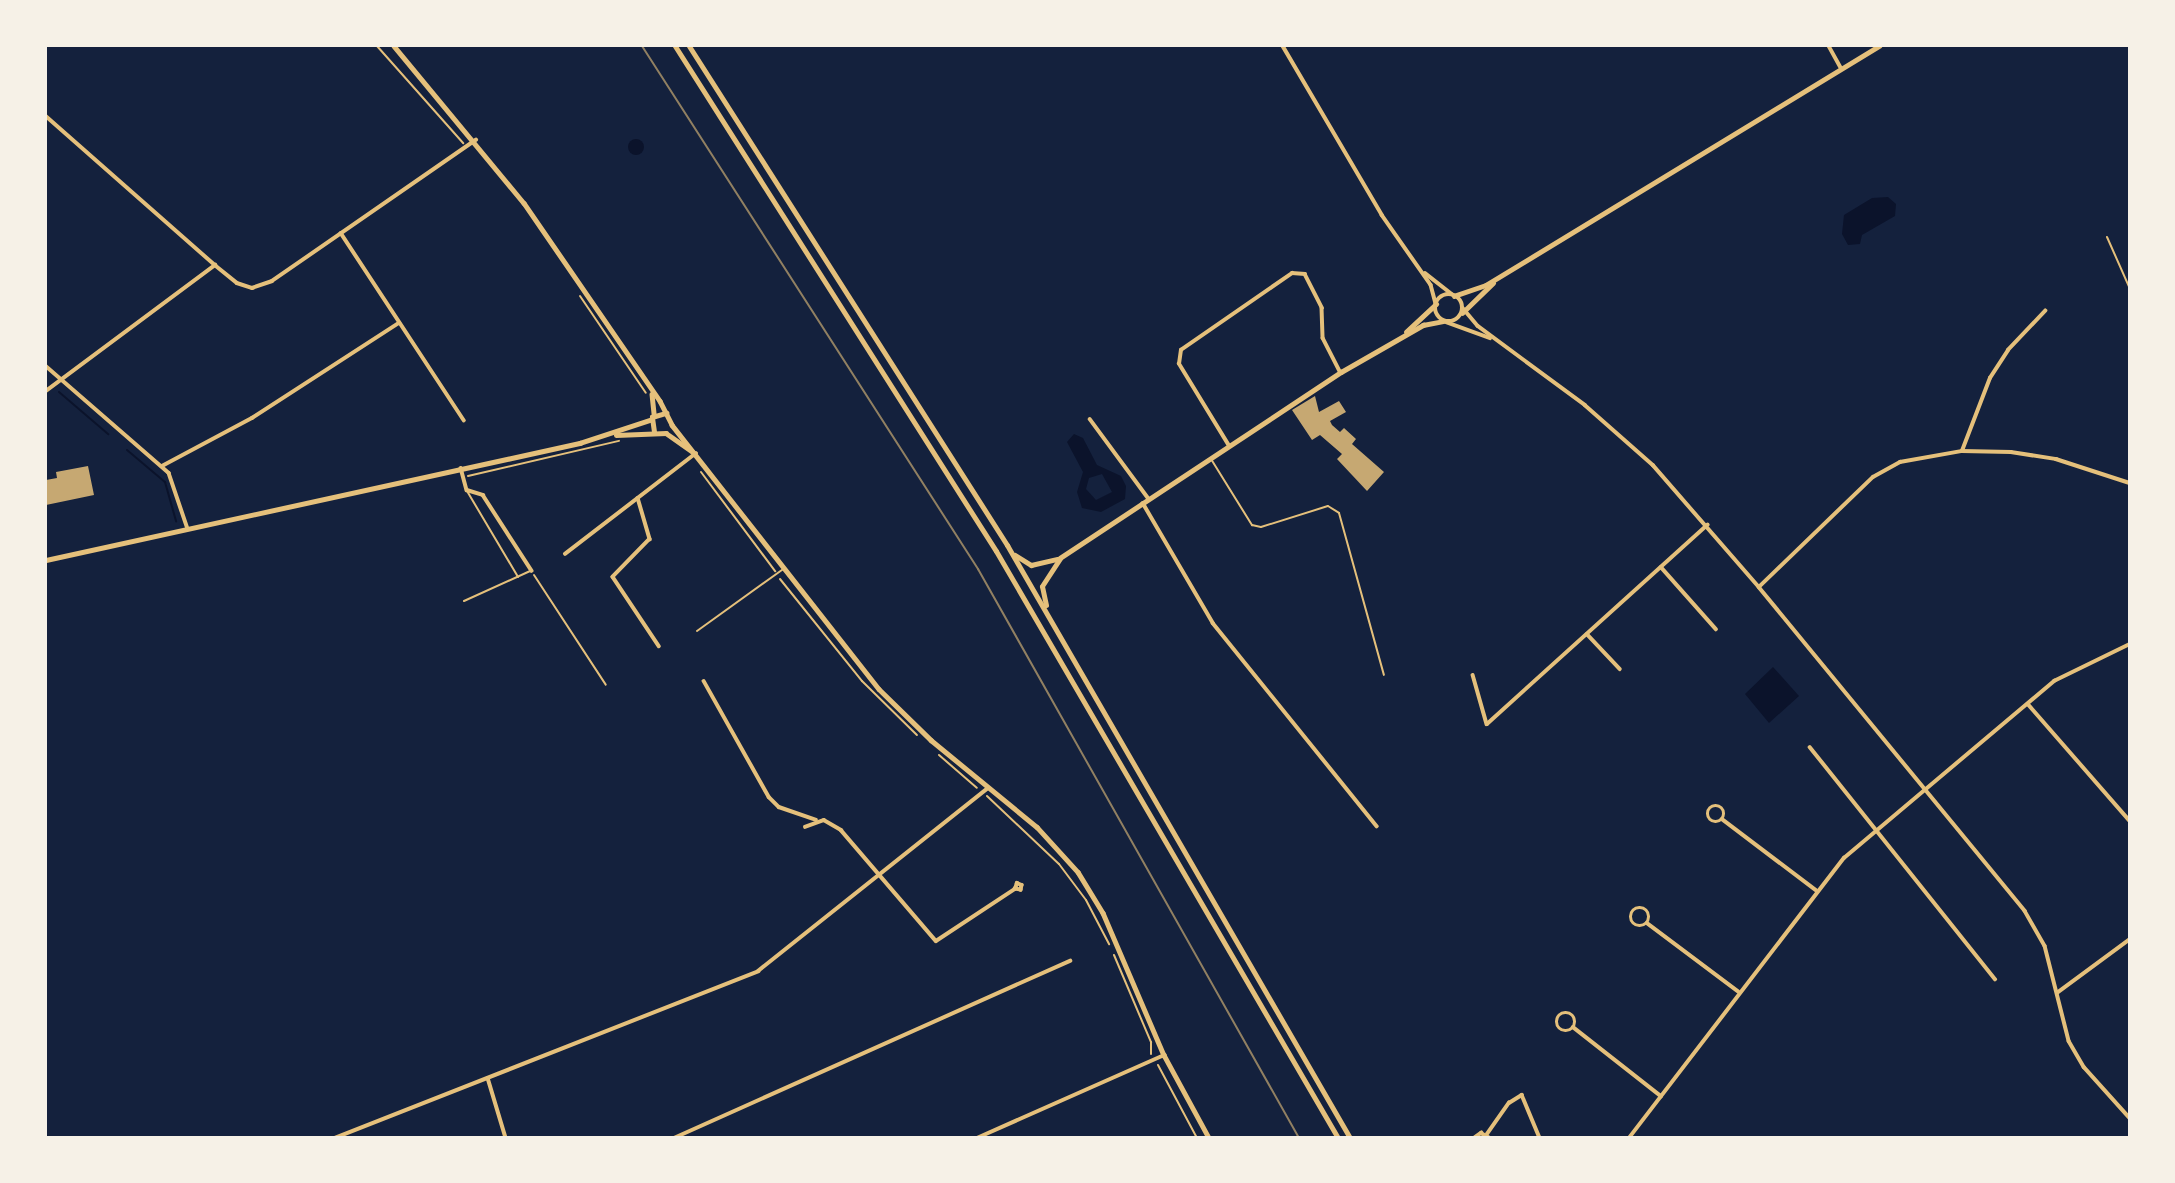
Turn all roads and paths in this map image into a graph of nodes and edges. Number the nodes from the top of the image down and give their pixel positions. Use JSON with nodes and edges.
{"nodes":[{"id":1,"x":377,"y":46,"type":"edge"},
{"id":2,"x":394,"y":46,"type":"edge"},
{"id":3,"x":675,"y":46,"type":"edge"},
{"id":4,"x":689,"y":46,"type":"edge"},
{"id":5,"x":1283,"y":46,"type":"edge"},
{"id":6,"x":1829,"y":46,"type":"edge"},
{"id":7,"x":1879,"y":46,"type":"edge"},
{"id":8,"x":1841,"y":68,"type":"junction"},
{"id":9,"x":46,"y":116,"type":"edge"},
{"id":10,"x":476,"y":140,"type":"junction"},
{"id":11,"x":467,"y":147,"type":"junction"},
{"id":12,"x":341,"y":233,"type":"junction"},
{"id":13,"x":2107,"y":237,"type":"dead end"},
{"id":14,"x":215,"y":265,"type":"junction"},
{"id":15,"x":1420,"y":269,"type":"junction"},
{"id":16,"x":1505,"y":272,"type":"junction"},
{"id":17,"x":574,"y":287,"type":"dead end"},
{"id":18,"x":2130,"y":289,"type":"edge"},
{"id":19,"x":1454,"y":296,"type":"junction"},
{"id":20,"x":1436,"y":304,"type":"junction"},
{"id":21,"x":1463,"y":311,"type":"junction"},
{"id":22,"x":2045,"y":311,"type":"dead end"},
{"id":23,"x":1443,"y":321,"type":"junction"},
{"id":24,"x":399,"y":323,"type":"junction"},
{"id":25,"x":1401,"y":337,"type":"junction"},
{"id":26,"x":1495,"y":340,"type":"junction"},
{"id":27,"x":46,"y":366,"type":"edge"},
{"id":28,"x":1341,"y":372,"type":"junction"},
{"id":29,"x":61,"y":380,"type":"junction"},
{"id":30,"x":650,"y":390,"type":"junction"},
{"id":31,"x":46,"y":391,"type":"edge"},
{"id":32,"x":650,"y":402,"type":"dead end"},
{"id":33,"x":667,"y":413,"type":"junction"},
{"id":34,"x":654,"y":414,"type":"junction"},
{"id":35,"x":1090,"y":419,"type":"dead end"},
{"id":36,"x":464,"y":420,"type":"dead end"},
{"id":37,"x":650,"y":420,"type":"junction"},
{"id":38,"x":672,"y":425,"type":"junction"},
{"id":39,"x":655,"y":432,"type":"junction"},
{"id":40,"x":666,"y":433,"type":"junction"},
{"id":41,"x":609,"y":436,"type":"junction"},
{"id":42,"x":1229,"y":446,"type":"junction"},
{"id":43,"x":1962,"y":451,"type":"junction"},
{"id":44,"x":696,"y":453,"type":"junction"},
{"id":45,"x":1210,"y":458,"type":"junction"},
{"id":46,"x":162,"y":466,"type":"junction"},
{"id":47,"x":461,"y":468,"type":"junction"},
{"id":48,"x":698,"y":468,"type":"dead end"},
{"id":49,"x":2130,"y":483,"type":"edge"},
{"id":50,"x":467,"y":490,"type":"junction"},
{"id":51,"x":638,"y":498,"type":"junction"},
{"id":52,"x":1146,"y":501,"type":"junction"},
{"id":53,"x":1707,"y":525,"type":"junction"},
{"id":54,"x":188,"y":529,"type":"junction"},
{"id":55,"x":1007,"y":545,"type":"junction"},
{"id":56,"x":565,"y":554,"type":"dead end"},
{"id":57,"x":1060,"y":558,"type":"junction"},
{"id":58,"x":46,"y":560,"type":"edge"},
{"id":59,"x":1661,"y":567,"type":"junction"},
{"id":60,"x":531,"y":571,"type":"junction"},
{"id":61,"x":780,"y":572,"type":"junction"},
{"id":62,"x":518,"y":577,"type":"junction"},
{"id":63,"x":1759,"y":587,"type":"junction"},
{"id":64,"x":464,"y":601,"type":"dead end"},
{"id":65,"x":1050,"y":618,"type":"junction"},
{"id":66,"x":1716,"y":629,"type":"dead end"},
{"id":67,"x":697,"y":631,"type":"dead end"},
{"id":68,"x":1587,"y":634,"type":"junction"},
{"id":69,"x":2130,"y":644,"type":"edge"},
{"id":70,"x":659,"y":646,"type":"dead end"},
{"id":71,"x":1620,"y":669,"type":"dead end"},
{"id":72,"x":1384,"y":675,"type":"dead end"},
{"id":73,"x":1473,"y":675,"type":"dead end"},
{"id":74,"x":704,"y":681,"type":"dead end"},
{"id":75,"x":607,"y":685,"type":"dead end"},
{"id":76,"x":2028,"y":704,"type":"junction"},
{"id":77,"x":921,"y":739,"type":"dead end"},
{"id":78,"x":1810,"y":747,"type":"dead end"},
{"id":79,"x":931,"y":748,"type":"dead end"},
{"id":80,"x":988,"y":788,"type":"junction"},
{"id":81,"x":1926,"y":792,"type":"junction"},
{"id":82,"x":982,"y":793,"type":"junction"},
{"id":83,"x":1723,"y":818,"type":"junction"},
{"id":84,"x":816,"y":820,"type":"junction"},
{"id":85,"x":2130,"y":821,"type":"edge"},
{"id":86,"x":1377,"y":826,"type":"dead end"},
{"id":87,"x":805,"y":827,"type":"dead end"},
{"id":88,"x":1877,"y":831,"type":"junction"},
{"id":89,"x":879,"y":878,"type":"junction"},
{"id":90,"x":1015,"y":889,"type":"dead end"},
{"id":91,"x":1816,"y":890,"type":"junction"},
{"id":92,"x":1647,"y":923,"type":"junction"},
{"id":93,"x":2130,"y":939,"type":"edge"},
{"id":94,"x":1070,"y":961,"type":"dead end"},
{"id":95,"x":1995,"y":979,"type":"dead end"},
{"id":96,"x":1738,"y":991,"type":"junction"},
{"id":97,"x":2057,"y":993,"type":"junction"},
{"id":98,"x":1573,"y":1027,"type":"junction"},
{"id":99,"x":1164,"y":1055,"type":"junction"},
{"id":100,"x":1154,"y":1059,"type":"junction"},
{"id":101,"x":488,"y":1078,"type":"junction"},
{"id":102,"x":1661,"y":1096,"type":"junction"},
{"id":103,"x":2130,"y":1118,"type":"edge"},
{"id":104,"x":1488,"y":1136,"type":"edge"},
{"id":105,"x":335,"y":1138,"type":"edge"},
{"id":106,"x":506,"y":1138,"type":"edge"},
{"id":107,"x":674,"y":1138,"type":"edge"},
{"id":108,"x":977,"y":1138,"type":"edge"},
{"id":109,"x":1197,"y":1138,"type":"edge"},
{"id":110,"x":1209,"y":1138,"type":"edge"},
{"id":111,"x":1338,"y":1138,"type":"edge"},
{"id":112,"x":1350,"y":1138,"type":"edge"},
{"id":113,"x":1474,"y":1138,"type":"edge"},
{"id":114,"x":1540,"y":1138,"type":"edge"},
{"id":115,"x":1629,"y":1138,"type":"edge"}],
"edges":[{"from":1,"to":11,"type":"path"},
{"from":2,"to":10,"type":"street"},
{"from":3,"to":111,"type":"highway"},
{"from":4,"to":55,"type":"highway"},
{"from":5,"to":15,"type":"street"},
{"from":6,"to":8,"type":"street"},
{"from":7,"to":8,"type":"street"},
{"from":8,"to":16,"type":"street"},
{"from":9,"to":14,"type":"street"},
{"from":10,"to":11,"type":"street"},
{"from":10,"to":30,"type":"street"},
{"from":11,"to":12,"type":"street"},
{"from":12,"to":14,"type":"street"},
{"from":12,"to":24,"type":"street"},
{"from":13,"to":18,"type":"lane"},
{"from":14,"to":29,"type":"street"},
{"from":15,"to":19,"type":"street"},
{"from":15,"to":20,"type":"street"},
{"from":16,"to":19,"type":"street"},
{"from":16,"to":21,"type":"street"},
{"from":17,"to":32,"type":"path"},
{"from":19,"to":20,"type":"street"},
{"from":19,"to":21,"type":"street"},
{"from":20,"to":23,"type":"street"},
{"from":20,"to":25,"type":"street"},
{"from":21,"to":23,"type":"street"},
{"from":21,"to":26,"type":"street"},
{"from":22,"to":43,"type":"street"},
{"from":23,"to":25,"type":"street"},
{"from":23,"to":26,"type":"street"},
{"from":24,"to":36,"type":"street"},
{"from":24,"to":46,"type":"street"},
{"from":25,"to":28,"type":"street"},
{"from":26,"to":53,"type":"street"},
{"from":27,"to":29,"type":"street"},
{"from":28,"to":42,"type":"street"},
{"from":28,"to":42,"type":"street"},
{"from":29,"to":31,"type":"street"},
{"from":29,"to":46,"type":"street"},
{"from":30,"to":33,"type":"street"},
{"from":30,"to":34,"type":"street"},
{"from":33,"to":34,"type":"street"},
{"from":33,"to":38,"type":"street"},
{"from":34,"to":37,"type":"street"},
{"from":35,"to":52,"type":"street"},
{"from":37,"to":39,"type":"street"},
{"from":37,"to":41,"type":"street"},
{"from":38,"to":40,"type":"street"},
{"from":38,"to":44,"type":"street"},
{"from":39,"to":40,"type":"street"},
{"from":39,"to":41,"type":"street"},
{"from":40,"to":44,"type":"street"},
{"from":41,"to":47,"type":"street"},
{"from":42,"to":45,"type":"street"},
{"from":43,"to":49,"type":"street"},
{"from":43,"to":63,"type":"street"},
{"from":44,"to":51,"type":"street"},
{"from":44,"to":61,"type":"street"},
{"from":45,"to":52,"type":"street"},
{"from":45,"to":72,"type":"lane"},
{"from":46,"to":54,"type":"street"},
{"from":47,"to":50,"type":"street"},
{"from":47,"to":54,"type":"street"},
{"from":48,"to":61,"type":"path"},
{"from":50,"to":60,"type":"street"},
{"from":50,"to":62,"type":"lane"},
{"from":51,"to":56,"type":"street"},
{"from":51,"to":70,"type":"street"},
{"from":52,"to":57,"type":"street"},
{"from":52,"to":86,"type":"street"},
{"from":53,"to":59,"type":"street"},
{"from":53,"to":63,"type":"street"},
{"from":54,"to":58,"type":"street"},
{"from":55,"to":57,"type":"highway"},
{"from":55,"to":65,"type":"highway"},
{"from":57,"to":65,"type":"highway"},
{"from":59,"to":66,"type":"street"},
{"from":59,"to":68,"type":"street"},
{"from":60,"to":62,"type":"lane"},
{"from":60,"to":75,"type":"path"},
{"from":61,"to":67,"type":"lane"},
{"from":61,"to":77,"type":"path"},
{"from":61,"to":80,"type":"street"},
{"from":62,"to":64,"type":"lane"},
{"from":63,"to":81,"type":"street"},
{"from":65,"to":112,"type":"highway"},
{"from":68,"to":71,"type":"street"},
{"from":68,"to":73,"type":"street"},
{"from":69,"to":76,"type":"street"},
{"from":74,"to":84,"type":"street"},
{"from":76,"to":81,"type":"street"},
{"from":76,"to":85,"type":"street"},
{"from":78,"to":88,"type":"street"},
{"from":79,"to":82,"type":"path"},
{"from":80,"to":82,"type":"street"},
{"from":80,"to":99,"type":"street"},
{"from":81,"to":88,"type":"street"},
{"from":81,"to":97,"type":"street"},
{"from":82,"to":89,"type":"street"},
{"from":82,"to":100,"type":"path"},
{"from":83,"to":83,"type":"street"},
{"from":83,"to":91,"type":"street"},
{"from":84,"to":87,"type":"street"},
{"from":84,"to":89,"type":"street"},
{"from":88,"to":91,"type":"street"},
{"from":88,"to":95,"type":"street"},
{"from":89,"to":90,"type":"street"},
{"from":89,"to":101,"type":"street"},
{"from":91,"to":96,"type":"street"},
{"from":92,"to":92,"type":"street"},
{"from":92,"to":96,"type":"street"},
{"from":93,"to":97,"type":"street"},
{"from":94,"to":107,"type":"street"},
{"from":96,"to":102,"type":"street"},
{"from":97,"to":103,"type":"street"},
{"from":98,"to":98,"type":"street"},
{"from":98,"to":102,"type":"street"},
{"from":99,"to":100,"type":"street"},
{"from":99,"to":110,"type":"street"},
{"from":100,"to":108,"type":"street"},
{"from":100,"to":109,"type":"path"},
{"from":101,"to":105,"type":"street"},
{"from":101,"to":106,"type":"street"},
{"from":102,"to":115,"type":"street"},
{"from":104,"to":113,"type":"street"},
{"from":104,"to":114,"type":"street"}]}
